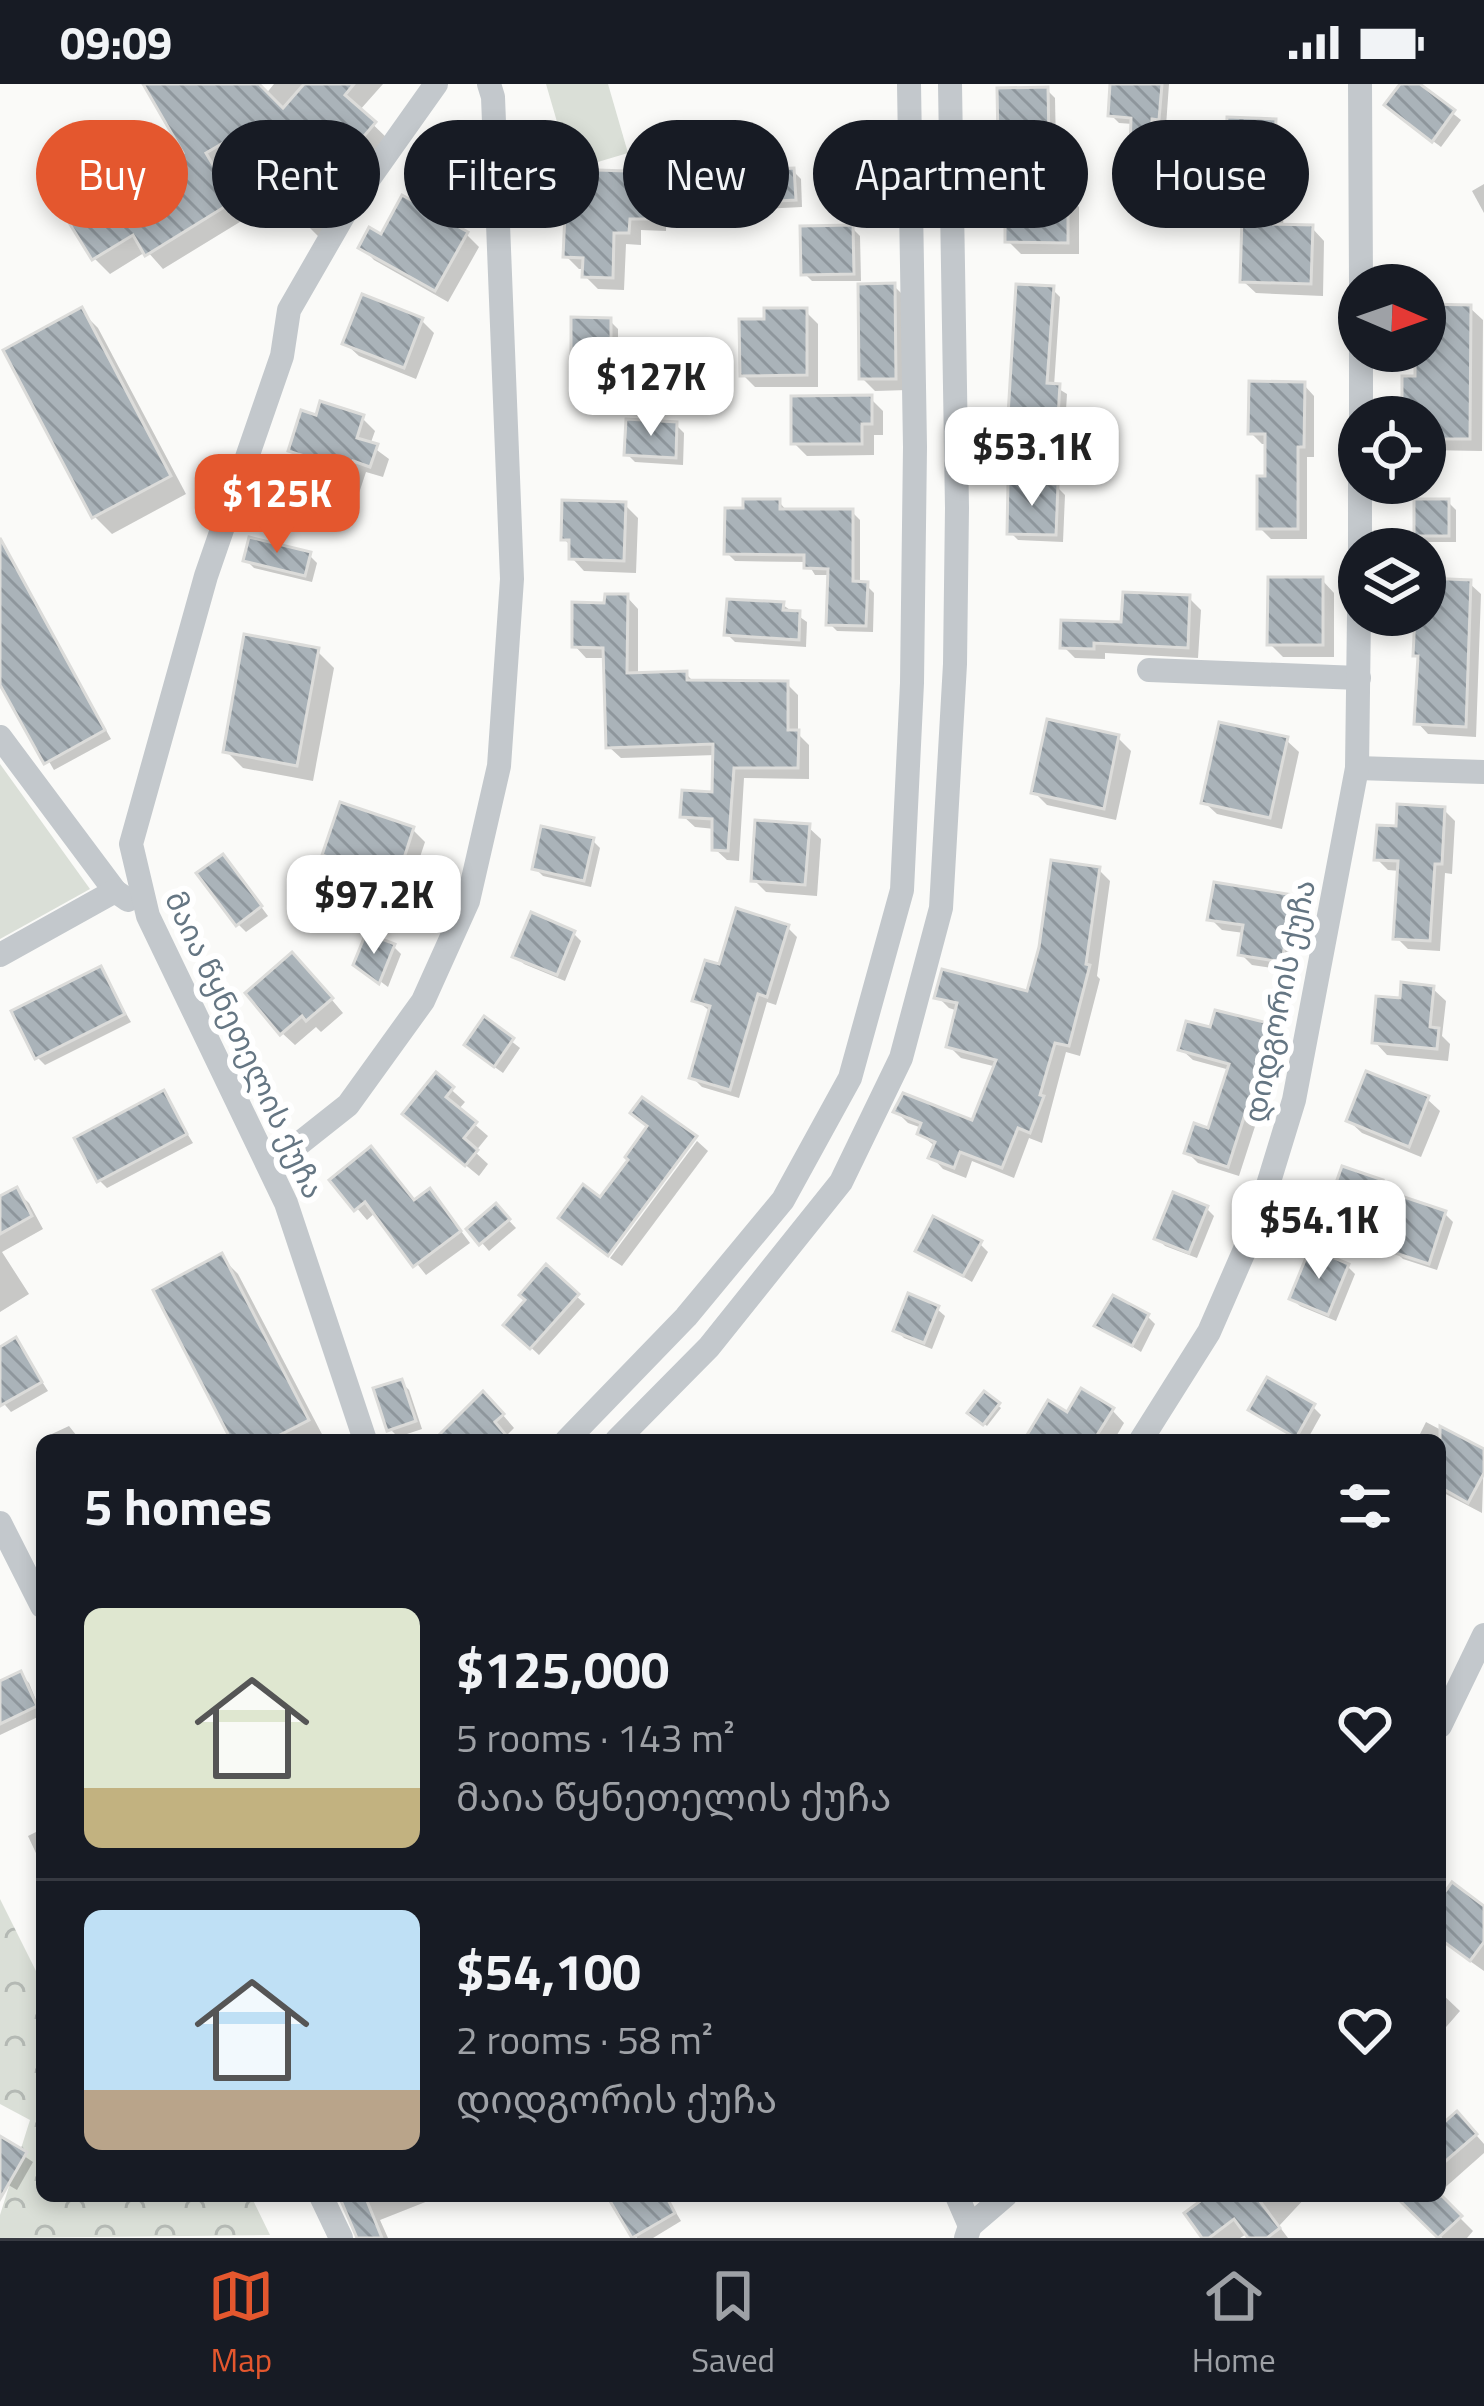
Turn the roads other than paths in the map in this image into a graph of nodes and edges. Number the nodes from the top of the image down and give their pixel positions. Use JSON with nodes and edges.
{"nodes":[{"id":1,"x":436,"y":84,"type":"edge"},
{"id":2,"x":489,"y":84,"type":"edge"},
{"id":3,"x":909,"y":84,"type":"edge"},
{"id":4,"x":950,"y":84,"type":"edge"},
{"id":5,"x":1360,"y":84,"type":"edge"},
{"id":6,"x":1361,"y":264,"type":"edge"},
{"id":7,"x":911,"y":270,"type":"junction"},
{"id":8,"x":954,"y":270,"type":"junction"},
{"id":9,"x":1359,"y":636,"type":"edge"},
{"id":10,"x":1149,"y":670,"type":"dead end"},
{"id":11,"x":1359,"y":678,"type":"junction"},
{"id":12,"x":0,"y":737,"type":"edge"},
{"id":13,"x":1357,"y":768,"type":"junction"},
{"id":14,"x":1484,"y":772,"type":"edge"},
{"id":15,"x":904,"y":844,"type":"junction"},
{"id":16,"x":945,"y":844,"type":"junction"},
{"id":17,"x":115,"y":891,"type":"junction"},
{"id":18,"x":148,"y":916,"type":"junction"},
{"id":19,"x":0,"y":955,"type":"edge"},
{"id":20,"x":271,"y":1166,"type":"junction"},
{"id":21,"x":606,"y":1400,"type":"junction"},
{"id":22,"x":624,"y":1433,"type":"edge"},
{"id":23,"x":363,"y":1434,"type":"edge"},
{"id":24,"x":573,"y":1434,"type":"edge"},
{"id":25,"x":1145,"y":1434,"type":"edge"},
{"id":26,"x":0,"y":1522,"type":"edge"},
{"id":27,"x":36,"y":1594,"type":"edge"},
{"id":28,"x":1484,"y":1636,"type":"edge"},
{"id":29,"x":1446,"y":1714,"type":"edge"},
{"id":30,"x":324,"y":2202,"type":"edge"},
{"id":31,"x":959,"y":2202,"type":"edge"},
{"id":32,"x":999,"y":2202,"type":"edge"},
{"id":33,"x":968,"y":2232,"type":"edge"},
{"id":34,"x":340,"y":2238,"type":"edge"}],
"edges":[{"from":1,"to":18,"type":"street","name":"მაია წყნეთელის ქუჩა"},
{"from":2,"to":20,"type":"street"},
{"from":3,"to":7,"type":"street"},
{"from":4,"to":8,"type":"street"},
{"from":5,"to":6,"type":"street"},
{"from":7,"to":8,"type":"street"},
{"from":7,"to":15,"type":"street"},
{"from":8,"to":16,"type":"street"},
{"from":9,"to":11,"type":"street","name":"დიდგორის ქუჩა"},
{"from":10,"to":11,"type":"street"},
{"from":11,"to":13,"type":"street","name":"დიდგორის ქუჩა"},
{"from":12,"to":17,"type":"street"},
{"from":13,"to":14,"type":"street"},
{"from":13,"to":25,"type":"street","name":"დიდგორის ქუჩა"},
{"from":15,"to":16,"type":"street"},
{"from":15,"to":21,"type":"street"},
{"from":16,"to":22,"type":"street"},
{"from":17,"to":18,"type":"street"},
{"from":17,"to":19,"type":"street"},
{"from":18,"to":20,"type":"street","name":"მაია წყნეთელის ქუჩა"},
{"from":20,"to":23,"type":"street","name":"მაია წყნეთელის ქუჩა"},
{"from":21,"to":22,"type":"street"},
{"from":21,"to":24,"type":"street"},
{"from":26,"to":27,"type":"street"},
{"from":28,"to":29,"type":"street"},
{"from":30,"to":34,"type":"street"},
{"from":31,"to":33,"type":"street"},
{"from":32,"to":33,"type":"street"}]}
